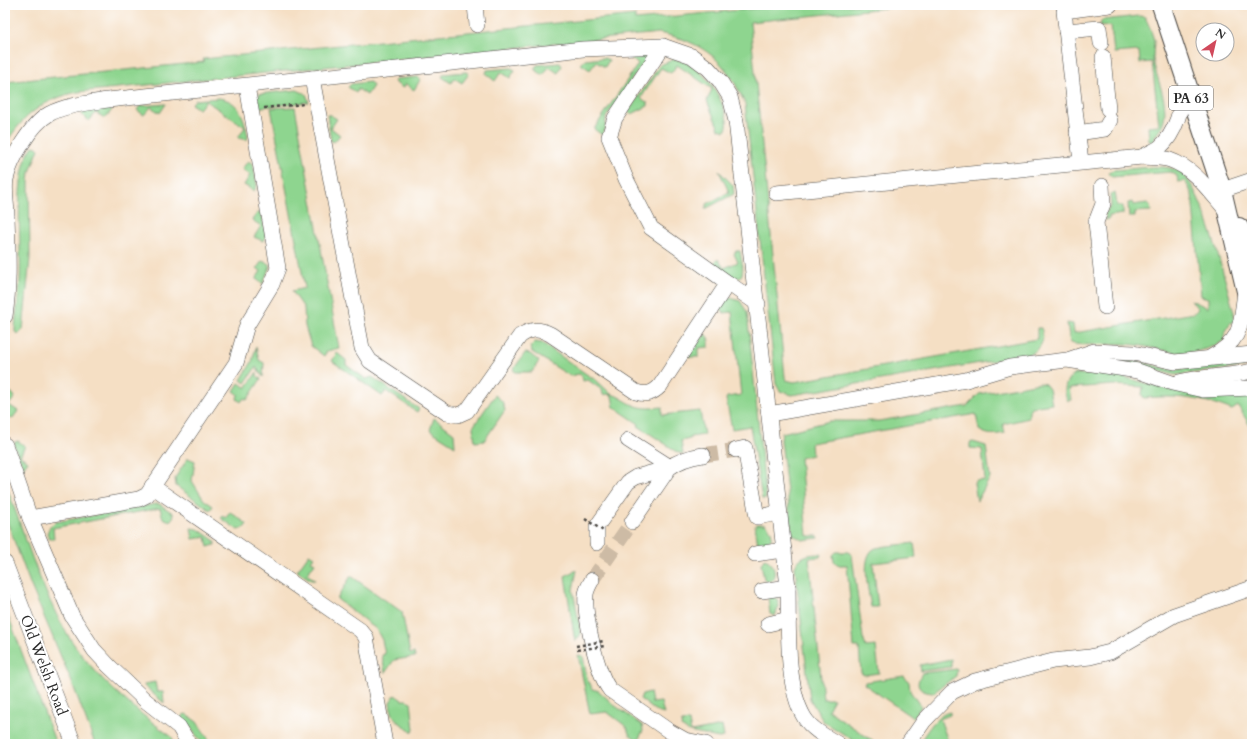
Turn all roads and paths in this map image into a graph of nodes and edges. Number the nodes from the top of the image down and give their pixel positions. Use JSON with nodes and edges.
{"nodes":[{"id":1,"x":475,"y":5,"type":"edge"},
{"id":2,"x":1110,"y":5,"type":"edge"},
{"id":3,"x":1161,"y":5,"type":"edge"},
{"id":4,"x":477,"y":25,"type":"dead end"},
{"id":5,"x":1066,"y":31,"type":"junction"},
{"id":6,"x":663,"y":46,"type":"junction"},
{"id":7,"x":312,"y":78,"type":"junction"},
{"id":8,"x":1186,"y":81,"type":"junction"},
{"id":9,"x":247,"y":86,"type":"junction"},
{"id":10,"x":308,"y":104,"type":"dead end"},
{"id":11,"x":262,"y":108,"type":"dead end"},
{"id":12,"x":1077,"y":133,"type":"junction"},
{"id":13,"x":1142,"y":157,"type":"junction"},
{"id":14,"x":1080,"y":162,"type":"junction"},
{"id":15,"x":6,"y":180,"type":"edge"},
{"id":16,"x":1252,"y":180,"type":"edge"},
{"id":17,"x":1102,"y":186,"type":"dead end"},
{"id":18,"x":1222,"y":190,"type":"junction"},
{"id":19,"x":776,"y":193,"type":"dead end"},
{"id":20,"x":6,"y":196,"type":"edge"},
{"id":21,"x":1227,"y":211,"type":"junction"},
{"id":22,"x":6,"y":230,"type":"edge"},
{"id":23,"x":1252,"y":259,"type":"edge"},
{"id":24,"x":728,"y":283,"type":"junction"},
{"id":25,"x":1245,"y":292,"type":"junction"},
{"id":26,"x":758,"y":304,"type":"junction"},
{"id":27,"x":1105,"y":307,"type":"dead end"},
{"id":28,"x":5,"y":316,"type":"edge"},
{"id":29,"x":1252,"y":317,"type":"edge"},
{"id":30,"x":1252,"y":354,"type":"edge"},
{"id":31,"x":1206,"y":359,"type":"junction"},
{"id":32,"x":1067,"y":360,"type":"junction"},
{"id":33,"x":1252,"y":371,"type":"edge"},
{"id":34,"x":1172,"y":383,"type":"junction"},
{"id":35,"x":1252,"y":388,"type":"edge"},
{"id":36,"x":769,"y":414,"type":"junction"},
{"id":37,"x":628,"y":440,"type":"dead end"},
{"id":38,"x":5,"y":445,"type":"edge"},
{"id":39,"x":736,"y":450,"type":"dead end"},
{"id":40,"x":703,"y":455,"type":"tunnel mouth"},
{"id":41,"x":669,"y":468,"type":"junction"},
{"id":42,"x":152,"y":486,"type":"junction"},
{"id":43,"x":779,"y":513,"type":"junction"},
{"id":44,"x":30,"y":518,"type":"junction"},
{"id":45,"x":585,"y":519,"type":"dead end"},
{"id":46,"x":632,"y":522,"type":"tunnel mouth"},
{"id":47,"x":601,"y":538,"type":"joint"},
{"id":48,"x":784,"y":550,"type":"junction"},
{"id":49,"x":755,"y":554,"type":"dead end"},
{"id":50,"x":5,"y":563,"type":"edge"},
{"id":51,"x":592,"y":580,"type":"tunnel mouth"},
{"id":52,"x":788,"y":586,"type":"junction"},
{"id":53,"x":1252,"y":588,"type":"edge"},
{"id":54,"x":762,"y":591,"type":"dead end"},
{"id":55,"x":789,"y":619,"type":"junction"},
{"id":56,"x":768,"y":624,"type":"dead end"},
{"id":57,"x":604,"y":641,"type":"dead end"},
{"id":58,"x":576,"y":646,"type":"dead end"},
{"id":59,"x":605,"y":646,"type":"dead end"},
{"id":60,"x":577,"y":650,"type":"dead end"},
{"id":61,"x":74,"y":744,"type":"edge"},
{"id":62,"x":189,"y":744,"type":"edge"},
{"id":63,"x":385,"y":744,"type":"edge"},
{"id":64,"x":706,"y":744,"type":"edge"},
{"id":65,"x":838,"y":744,"type":"edge"},
{"id":66,"x":908,"y":744,"type":"edge"}],
"edges":[{"from":1,"to":4,"type":"street"},
{"from":2,"to":5,"type":"street"},
{"from":3,"to":8,"type":"main road","number":"PA 63"},
{"from":5,"to":12,"type":"street"},
{"from":5,"to":12,"type":"street"},
{"from":6,"to":7,"type":"street"},
{"from":6,"to":24,"type":"street"},
{"from":6,"to":26,"type":"street"},
{"from":7,"to":9,"type":"street"},
{"from":7,"to":24,"type":"street"},
{"from":8,"to":13,"type":"street"},
{"from":8,"to":18,"type":"main road","number":"PA 63"},
{"from":9,"to":15,"type":"street"},
{"from":9,"to":42,"type":"street"},
{"from":10,"to":11,"type":"path"},
{"from":12,"to":14,"type":"street"},
{"from":13,"to":14,"type":"street"},
{"from":13,"to":21,"type":"street"},
{"from":14,"to":19,"type":"street"},
{"from":15,"to":20,"type":"street"},
{"from":16,"to":18,"type":"street"},
{"from":17,"to":27,"type":"street"},
{"from":18,"to":21,"type":"main road","number":"PA 63"},
{"from":18,"to":23,"type":"main road","number":"PA 63"},
{"from":20,"to":22,"type":"street"},
{"from":21,"to":25,"type":"main road","number":"PA 63"},
{"from":22,"to":28,"type":"street"},
{"from":24,"to":26,"type":"street"},
{"from":25,"to":29,"type":"main road","number":"PA 63"},
{"from":25,"to":31,"type":"street"},
{"from":26,"to":36,"type":"street"},
{"from":30,"to":31,"type":"street"},
{"from":31,"to":32,"type":"street"},
{"from":32,"to":34,"type":"street"},
{"from":32,"to":36,"type":"street"},
{"from":33,"to":34,"type":"street"},
{"from":34,"to":35,"type":"street"},
{"from":36,"to":43,"type":"street"},
{"from":37,"to":41,"type":"street"},
{"from":38,"to":44,"type":"street"},
{"from":39,"to":43,"type":"street"},
{"from":40,"to":41,"type":"street"},
{"from":41,"to":46,"type":"street"},
{"from":41,"to":47,"type":"street"},
{"from":42,"to":44,"type":"street"},
{"from":42,"to":63,"type":"street"},
{"from":43,"to":48,"type":"street"},
{"from":44,"to":62,"type":"street"},
{"from":45,"to":47,"type":"path","bridge":true},
{"from":48,"to":49,"type":"street"},
{"from":48,"to":52,"type":"street"},
{"from":50,"to":61,"type":"street","name":"Old Welsh Road"},
{"from":51,"to":64,"type":"street"},
{"from":52,"to":54,"type":"street"},
{"from":52,"to":55,"type":"street"},
{"from":53,"to":66,"type":"street"},
{"from":55,"to":56,"type":"street"},
{"from":55,"to":65,"type":"street"},
{"from":57,"to":58,"type":"path","bridge":true},
{"from":59,"to":60,"type":"path","bridge":true}]}
